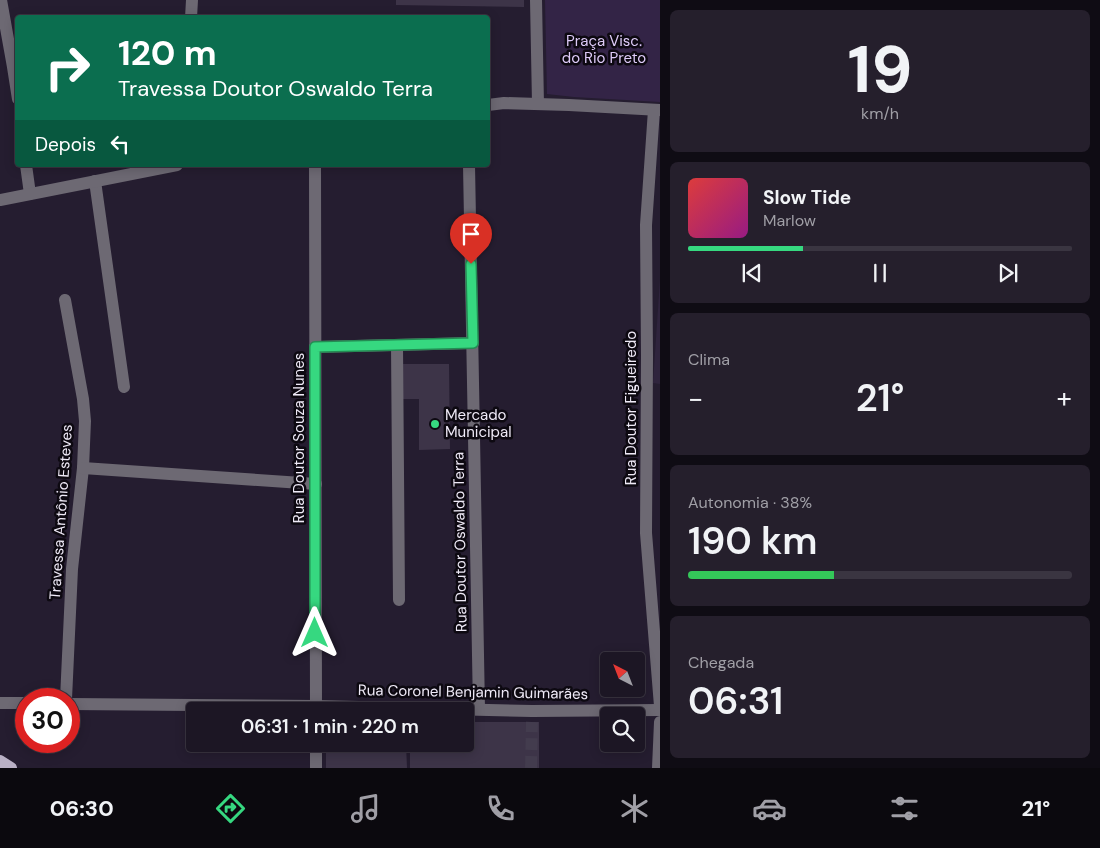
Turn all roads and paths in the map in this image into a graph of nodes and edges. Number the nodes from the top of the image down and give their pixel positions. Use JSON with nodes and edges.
{"nodes":[{"id":1,"x":1,"y":0,"type":"edge"},
{"id":2,"x":192,"y":0,"type":"edge"},
{"id":3,"x":536,"y":0,"type":"edge"},
{"id":4,"x":191,"y":15,"type":"edge"},
{"id":5,"x":15,"y":79,"type":"edge"},
{"id":6,"x":538,"y":104,"type":"junction"},
{"id":7,"x":490,"y":105,"type":"edge"},
{"id":8,"x":657,"y":110,"type":"edge"},
{"id":9,"x":26,"y":167,"type":"edge"},
{"id":10,"x":168,"y":167,"type":"edge"},
{"id":11,"x":315,"y":167,"type":"edge"},
{"id":12,"x":470,"y":167,"type":"edge"},
{"id":13,"x":95,"y":181,"type":"junction"},
{"id":14,"x":30,"y":194,"type":"junction"},
{"id":15,"x":0,"y":200,"type":"edge"},
{"id":16,"x":65,"y":300,"type":"dead end"},
{"id":17,"x":473,"y":343,"type":"junction"},
{"id":18,"x":397,"y":345,"type":"junction"},
{"id":19,"x":315,"y":347,"type":"junction"},
{"id":20,"x":124,"y":387,"type":"dead end"},
{"id":21,"x":83,"y":468,"type":"junction"},
{"id":22,"x":316,"y":484,"type":"junction"},
{"id":23,"x":399,"y":600,"type":"dead end"},
{"id":24,"x":67,"y":688,"type":"edge"},
{"id":25,"x":316,"y":702,"type":"edge"},
{"id":26,"x":0,"y":703,"type":"edge"},
{"id":27,"x":15,"y":704,"type":"edge"},
{"id":28,"x":80,"y":704,"type":"edge"},
{"id":29,"x":186,"y":706,"type":"edge"},
{"id":30,"x":660,"y":706,"type":"edge"},
{"id":31,"x":474,"y":709,"type":"edge"},
{"id":32,"x":480,"y":709,"type":"junction"},
{"id":33,"x":660,"y":710,"type":"edge"},
{"id":34,"x":660,"y":722,"type":"edge"},
{"id":35,"x":316,"y":752,"type":"edge"},
{"id":36,"x":0,"y":761,"type":"edge"},
{"id":37,"x":11,"y":768,"type":"edge"},
{"id":38,"x":316,"y":768,"type":"edge"},
{"id":39,"x":658,"y":768,"type":"edge"}],
"edges":[{"from":1,"to":5,"type":"street"},
{"from":2,"to":4,"type":"street"},
{"from":3,"to":6,"type":"street"},
{"from":6,"to":7,"type":"street"},
{"from":6,"to":8,"type":"street"},
{"from":8,"to":30,"type":"street","name":"Rua Doutor Figueiredo"},
{"from":9,"to":14,"type":"street"},
{"from":10,"to":13,"type":"street"},
{"from":11,"to":19,"type":"street","name":"Rua Doutor Souza Nunes"},
{"from":12,"to":17,"type":"street","name":"Rua Doutor Oswaldo Terra"},
{"from":13,"to":14,"type":"street"},
{"from":13,"to":20,"type":"street"},
{"from":14,"to":15,"type":"street"},
{"from":16,"to":21,"type":"street","name":"Travessa Antônio Esteves"},
{"from":17,"to":18,"type":"street"},
{"from":17,"to":32,"type":"street","name":"Rua Doutor Oswaldo Terra"},
{"from":18,"to":19,"type":"street"},
{"from":18,"to":23,"type":"street"},
{"from":19,"to":22,"type":"street","name":"Rua Doutor Souza Nunes"},
{"from":21,"to":22,"type":"street"},
{"from":21,"to":24,"type":"street","name":"Travessa Antônio Esteves"},
{"from":22,"to":25,"type":"street","name":"Rua Doutor Souza Nunes"},
{"from":26,"to":27,"type":"street"},
{"from":28,"to":29,"type":"street","name":"Rua Coronel Benjamin Guimarães"},
{"from":31,"to":32,"type":"street","name":"Rua Coronel Benjamin Guimarães"},
{"from":32,"to":33,"type":"street","name":"Rua Coronel Benjamin Guimarães"},
{"from":34,"to":39,"type":"street"},
{"from":35,"to":38,"type":"street"},
{"from":36,"to":37,"type":"main road"}]}
